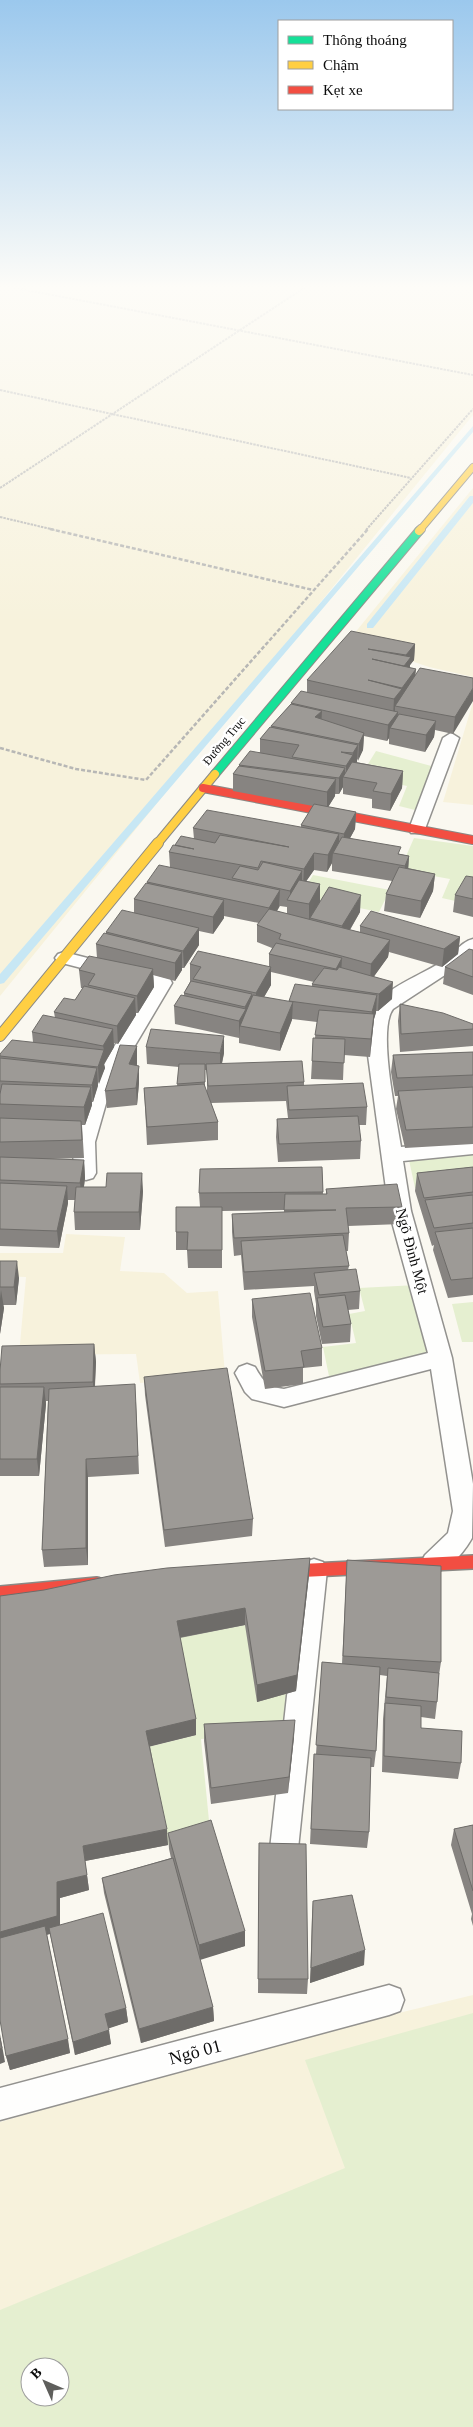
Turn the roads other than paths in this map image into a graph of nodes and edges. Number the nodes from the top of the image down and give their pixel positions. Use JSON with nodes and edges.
{"nodes":[{"id":1,"x":473,"y":467,"type":"edge"},
{"id":2,"x":451,"y":738,"type":"dead end"},
{"id":3,"x":204,"y":788,"type":"junction"},
{"id":4,"x":417,"y":829,"type":"junction"},
{"id":5,"x":473,"y":840,"type":"edge"},
{"id":6,"x":473,"y":944,"type":"edge"},
{"id":7,"x":64,"y":958,"type":"junction"},
{"id":8,"x":0,"y":1036,"type":"edge"},
{"id":9,"x":473,"y":1147,"type":"edge"},
{"id":10,"x":392,"y":1155,"type":"junction"},
{"id":11,"x":86,"y":1173,"type":"dead end"},
{"id":12,"x":441,"y":1358,"type":"junction"},
{"id":13,"x":247,"y":1373,"type":"dead end"},
{"id":14,"x":434,"y":1563,"type":"junction"},
{"id":15,"x":469,"y":1564,"type":"edge"},
{"id":16,"x":314,"y":1570,"type":"junction"},
{"id":17,"x":257,"y":1573,"type":"edge"},
{"id":18,"x":106,"y":1583,"type":"edge"},
{"id":19,"x":0,"y":1593,"type":"edge"},
{"id":20,"x":284,"y":1849,"type":"edge"},
{"id":21,"x":389,"y":2000,"type":"dead end"},
{"id":22,"x":0,"y":2104,"type":"edge"}],
"edges":[{"from":1,"to":3,"type":"street","name":"Đường Trục"},
{"from":2,"to":4,"type":"lane"},
{"from":3,"to":4,"type":"street"},
{"from":3,"to":7,"type":"street","name":"Đường Trục"},
{"from":4,"to":5,"type":"street"},
{"from":6,"to":10,"type":"lane","name":"Ngõ Đình Một"},
{"from":7,"to":8,"type":"street","name":"Đường Trục"},
{"from":7,"to":11,"type":"lane"},
{"from":9,"to":10,"type":"lane"},
{"from":10,"to":12,"type":"lane","name":"Ngõ Đình Một"},
{"from":12,"to":13,"type":"lane"},
{"from":12,"to":14,"type":"lane","name":"Ngõ Đình Một"},
{"from":14,"to":15,"type":"street"},
{"from":14,"to":16,"type":"street"},
{"from":16,"to":17,"type":"street"},
{"from":16,"to":20,"type":"lane"},
{"from":18,"to":19,"type":"street"},
{"from":21,"to":22,"type":"lane","name":"Ngõ 01"}]}
